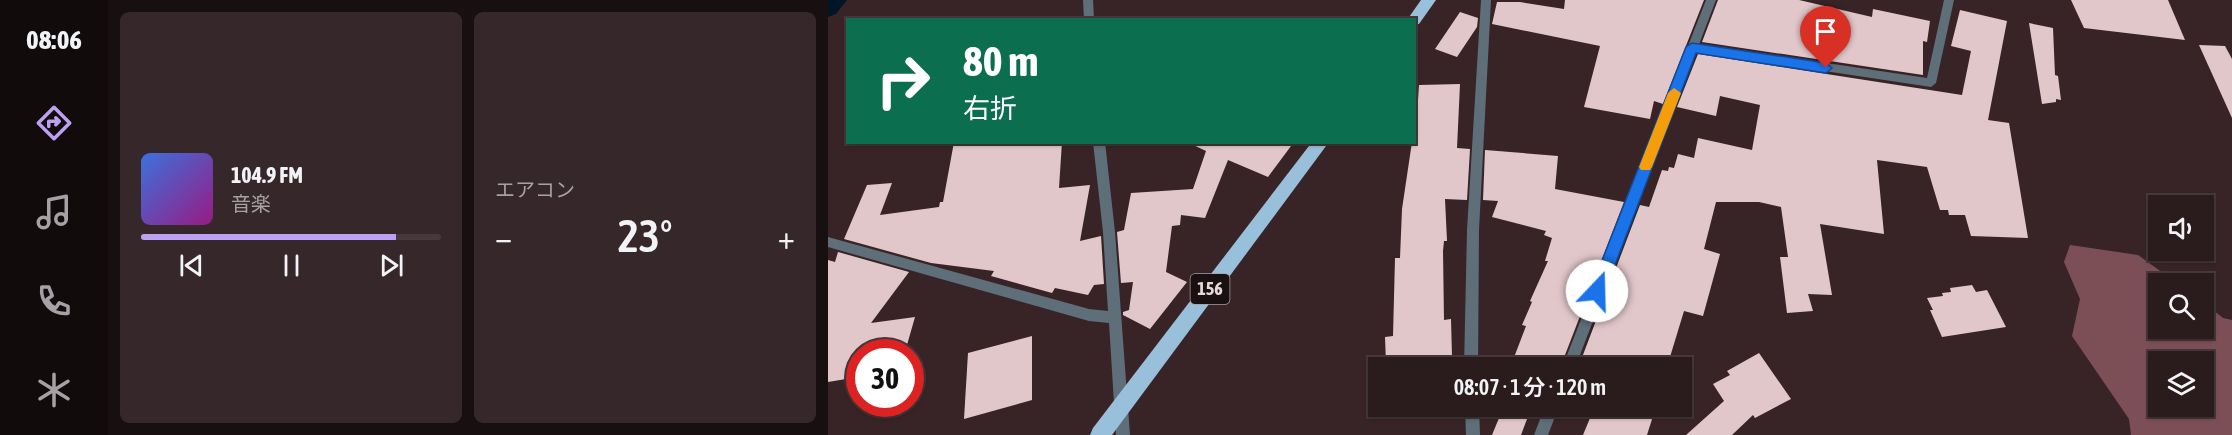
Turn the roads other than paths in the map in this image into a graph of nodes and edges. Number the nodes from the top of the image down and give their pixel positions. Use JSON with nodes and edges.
{"nodes":[{"id":1,"x":1088,"y":0,"type":"edge"},
{"id":2,"x":1429,"y":0,"type":"edge"},
{"id":3,"x":1486,"y":0,"type":"edge"},
{"id":4,"x":1711,"y":0,"type":"edge"},
{"id":5,"x":1949,"y":0,"type":"edge"},
{"id":6,"x":1089,"y":18,"type":"edge"},
{"id":7,"x":1416,"y":18,"type":"edge"},
{"id":8,"x":1692,"y":47,"type":"junction"},
{"id":9,"x":1099,"y":144,"type":"edge"},
{"id":10,"x":1319,"y":144,"type":"edge"},
{"id":11,"x":828,"y":242,"type":"edge"},
{"id":12,"x":1114,"y":317,"type":"junction"},
{"id":13,"x":1471,"y":357,"type":"edge"},
{"id":14,"x":1572,"y":357,"type":"edge"},
{"id":15,"x":1121,"y":406,"type":"junction"},
{"id":16,"x":1472,"y":417,"type":"edge"},
{"id":17,"x":1548,"y":417,"type":"edge"},
{"id":18,"x":1100,"y":435,"type":"edge"},
{"id":19,"x":1124,"y":435,"type":"edge"},
{"id":20,"x":1473,"y":435,"type":"edge"},
{"id":21,"x":1541,"y":435,"type":"edge"}],
"edges":[{"from":1,"to":6,"type":"street"},
{"from":2,"to":7,"type":"highway"},
{"from":3,"to":13,"type":"street"},
{"from":4,"to":8,"type":"street"},
{"from":5,"to":8,"type":"street"},
{"from":8,"to":14,"type":"street"},
{"from":9,"to":12,"type":"street"},
{"from":10,"to":15,"type":"highway","number":"156"},
{"from":11,"to":12,"type":"street"},
{"from":12,"to":15,"type":"street"},
{"from":15,"to":18,"type":"highway","number":"156"},
{"from":15,"to":19,"type":"street"},
{"from":16,"to":20,"type":"street"},
{"from":17,"to":21,"type":"street"}]}
